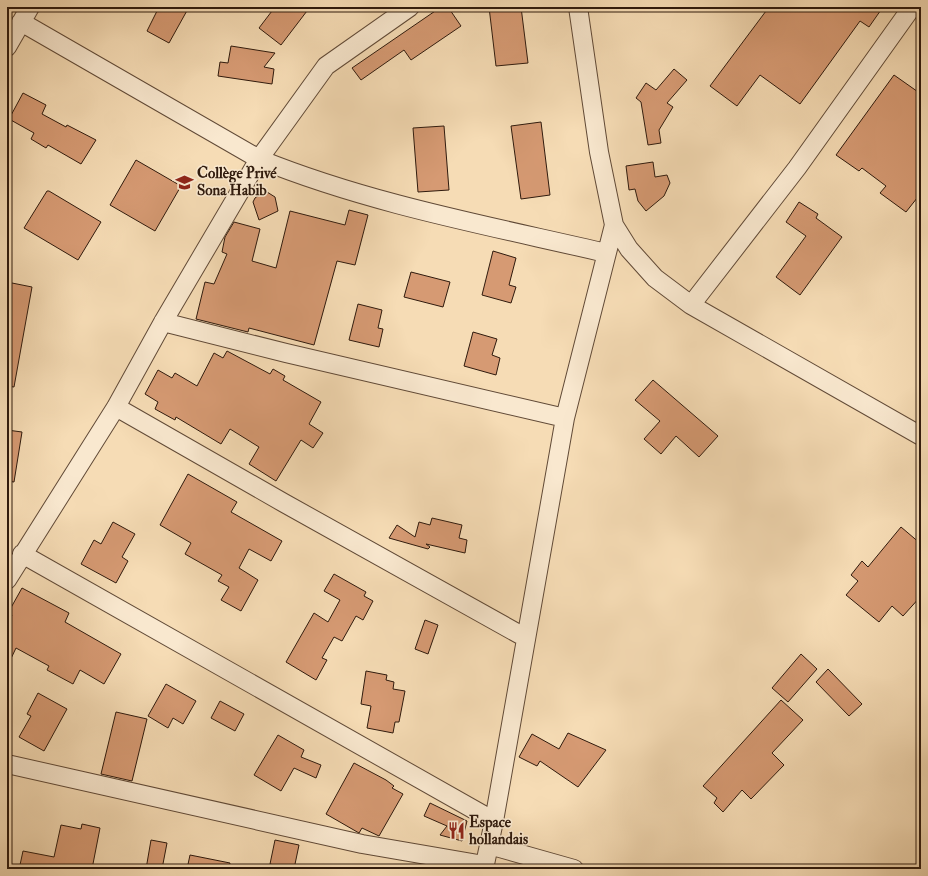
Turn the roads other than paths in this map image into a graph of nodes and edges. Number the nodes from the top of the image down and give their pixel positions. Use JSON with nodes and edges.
{"nodes":[{"id":1,"x":410,"y":7,"type":"edge"},
{"id":2,"x":578,"y":7,"type":"edge"},
{"id":3,"x":912,"y":7,"type":"edge"},
{"id":4,"x":25,"y":15,"type":"edge"},
{"id":5,"x":7,"y":47,"type":"edge"},
{"id":6,"x":259,"y":159,"type":"junction"},
{"id":7,"x":614,"y":225,"type":"junction"},
{"id":8,"x":606,"y":254,"type":"junction"},
{"id":9,"x":691,"y":305,"type":"junction"},
{"id":10,"x":163,"y":322,"type":"junction"},
{"id":11,"x":116,"y":407,"type":"junction"},
{"id":12,"x":565,"y":418,"type":"junction"},
{"id":13,"x":921,"y":436,"type":"edge"},
{"id":14,"x":22,"y":554,"type":"junction"},
{"id":15,"x":7,"y":580,"type":"edge"},
{"id":16,"x":526,"y":638,"type":"junction"},
{"id":17,"x":7,"y":764,"type":"edge"},
{"id":18,"x":494,"y":821,"type":"junction"},
{"id":19,"x":489,"y":845,"type":"junction"},
{"id":20,"x":484,"y":867,"type":"edge"},
{"id":21,"x":574,"y":869,"type":"edge"}],
"edges":[{"from":1,"to":6,"type":"street"},
{"from":2,"to":7,"type":"street"},
{"from":3,"to":9,"type":"street"},
{"from":4,"to":5,"type":"street"},
{"from":4,"to":6,"type":"street"},
{"from":6,"to":8,"type":"street"},
{"from":6,"to":10,"type":"street"},
{"from":7,"to":8,"type":"street"},
{"from":7,"to":9,"type":"street"},
{"from":8,"to":12,"type":"street"},
{"from":9,"to":13,"type":"street"},
{"from":10,"to":11,"type":"street"},
{"from":10,"to":12,"type":"street"},
{"from":11,"to":14,"type":"street"},
{"from":11,"to":16,"type":"street"},
{"from":12,"to":16,"type":"street"},
{"from":14,"to":15,"type":"street"},
{"from":14,"to":18,"type":"street"},
{"from":16,"to":18,"type":"street"},
{"from":17,"to":20,"type":"street"},
{"from":18,"to":19,"type":"street"},
{"from":19,"to":20,"type":"street"},
{"from":19,"to":21,"type":"street"}]}
